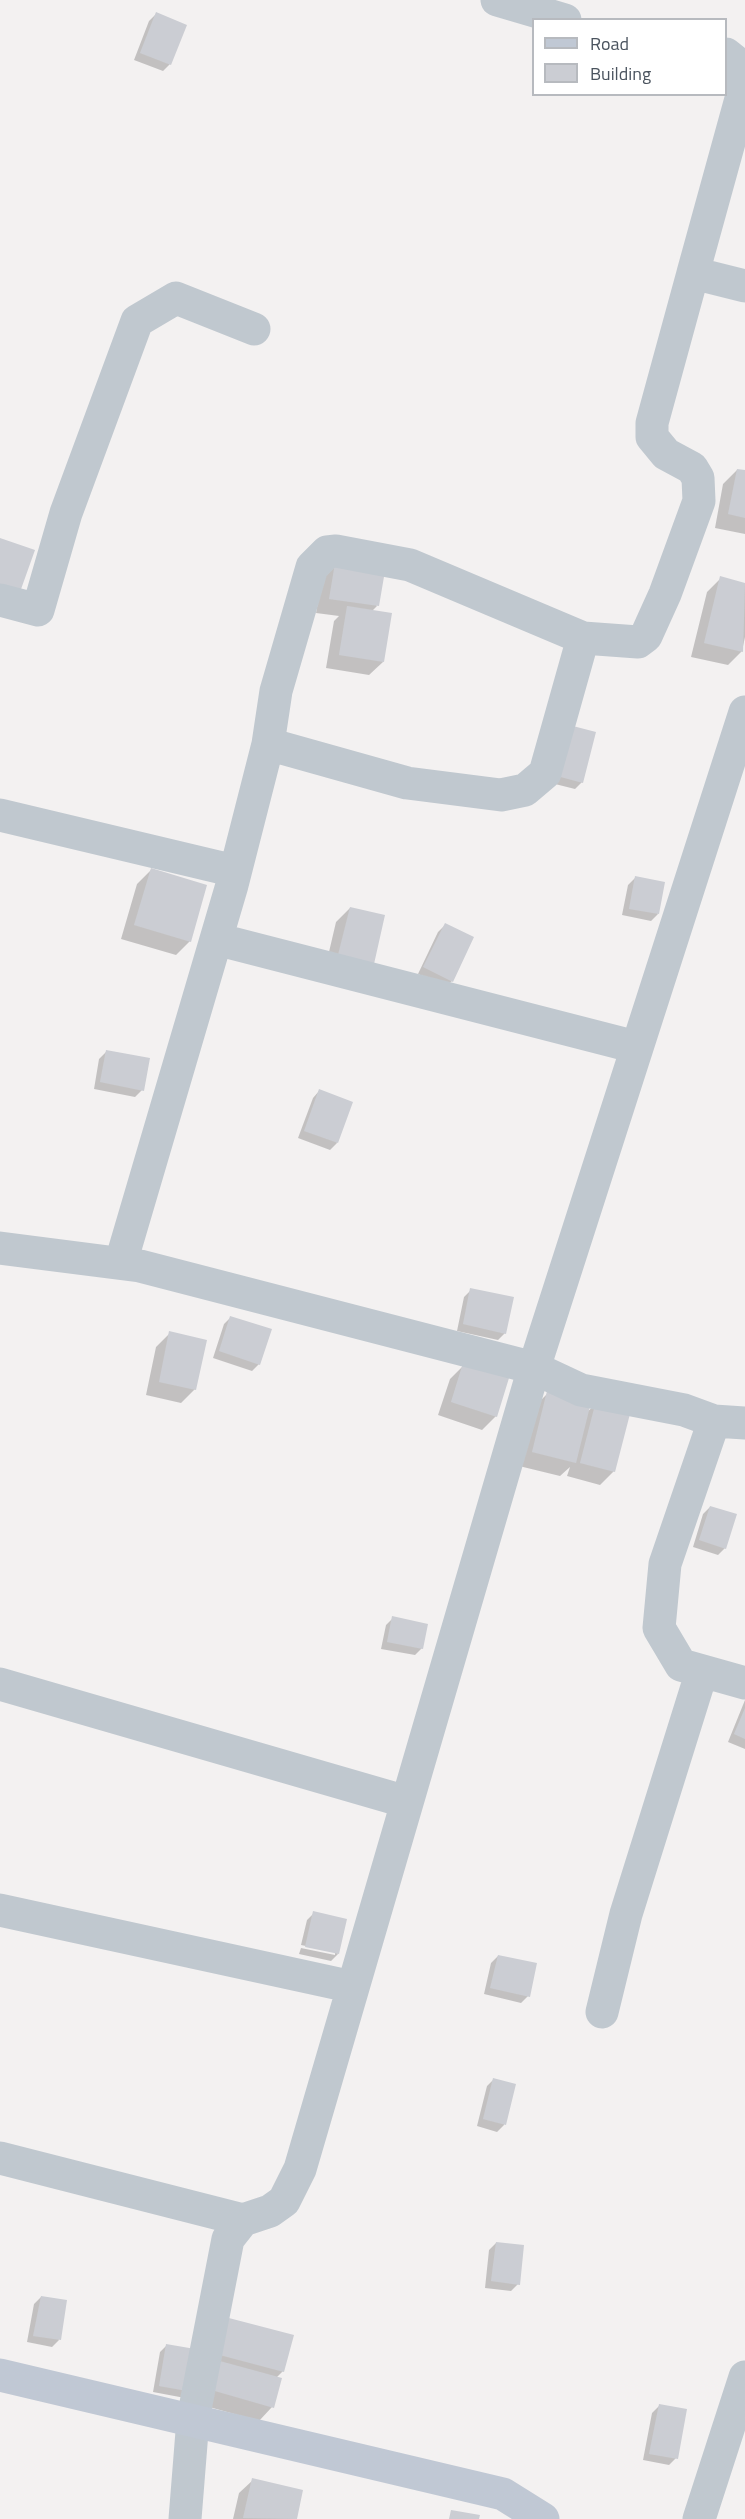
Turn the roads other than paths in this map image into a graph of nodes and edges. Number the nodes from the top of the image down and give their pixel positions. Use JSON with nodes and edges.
{"nodes":[{"id":1,"x":497,"y":0,"type":"edge"},
{"id":2,"x":558,"y":18,"type":"edge"},
{"id":3,"x":727,"y":55,"type":"edge"},
{"id":4,"x":693,"y":273,"type":"junction"},
{"id":5,"x":745,"y":286,"type":"edge"},
{"id":6,"x":254,"y":329,"type":"dead end"},
{"id":7,"x":0,"y":600,"type":"edge"},
{"id":8,"x":583,"y":638,"type":"junction"},
{"id":9,"x":745,"y":712,"type":"edge"},
{"id":10,"x":268,"y":744,"type":"junction"},
{"id":11,"x":0,"y":815,"type":"edge"},
{"id":12,"x":235,"y":871,"type":"junction"},
{"id":13,"x":216,"y":939,"type":"junction"},
{"id":14,"x":636,"y":1047,"type":"junction"},
{"id":15,"x":0,"y":1248,"type":"edge"},
{"id":16,"x":121,"y":1262,"type":"junction"},
{"id":17,"x":534,"y":1368,"type":"junction"},
{"id":18,"x":730,"y":1422,"type":"edge"},
{"id":19,"x":702,"y":1671,"type":"junction"},
{"id":20,"x":0,"y":1683,"type":"edge"},
{"id":21,"x":745,"y":1683,"type":"edge"},
{"id":22,"x":407,"y":1802,"type":"junction"},
{"id":23,"x":0,"y":1910,"type":"edge"},
{"id":24,"x":353,"y":1987,"type":"junction"},
{"id":25,"x":602,"y":2012,"type":"dead end"},
{"id":26,"x":0,"y":2158,"type":"edge"},
{"id":27,"x":243,"y":2220,"type":"junction"},
{"id":28,"x":0,"y":2375,"type":"edge"},
{"id":29,"x":745,"y":2377,"type":"edge"},
{"id":30,"x":193,"y":2419,"type":"junction"},
{"id":31,"x":534,"y":2516,"type":"edge"},
{"id":32,"x":185,"y":2519,"type":"edge"},
{"id":33,"x":699,"y":2519,"type":"edge"}],
"edges":[{"from":1,"to":2,"type":"street"},
{"from":3,"to":4,"type":"street"},
{"from":4,"to":5,"type":"street"},
{"from":4,"to":8,"type":"street"},
{"from":6,"to":7,"type":"street"},
{"from":8,"to":10,"type":"street"},
{"from":8,"to":10,"type":"street"},
{"from":9,"to":14,"type":"street"},
{"from":10,"to":12,"type":"street"},
{"from":11,"to":12,"type":"street"},
{"from":12,"to":13,"type":"street"},
{"from":13,"to":14,"type":"street"},
{"from":13,"to":16,"type":"street"},
{"from":14,"to":17,"type":"street"},
{"from":15,"to":16,"type":"street"},
{"from":16,"to":17,"type":"street"},
{"from":17,"to":18,"type":"street"},
{"from":17,"to":22,"type":"street"},
{"from":18,"to":19,"type":"street"},
{"from":19,"to":21,"type":"street"},
{"from":19,"to":25,"type":"street"},
{"from":20,"to":22,"type":"street"},
{"from":22,"to":24,"type":"street"},
{"from":23,"to":24,"type":"street"},
{"from":24,"to":27,"type":"street"},
{"from":26,"to":27,"type":"street"},
{"from":27,"to":30,"type":"street"},
{"from":28,"to":30,"type":"street"},
{"from":29,"to":33,"type":"street"},
{"from":30,"to":31,"type":"street"},
{"from":30,"to":32,"type":"street"}]}
